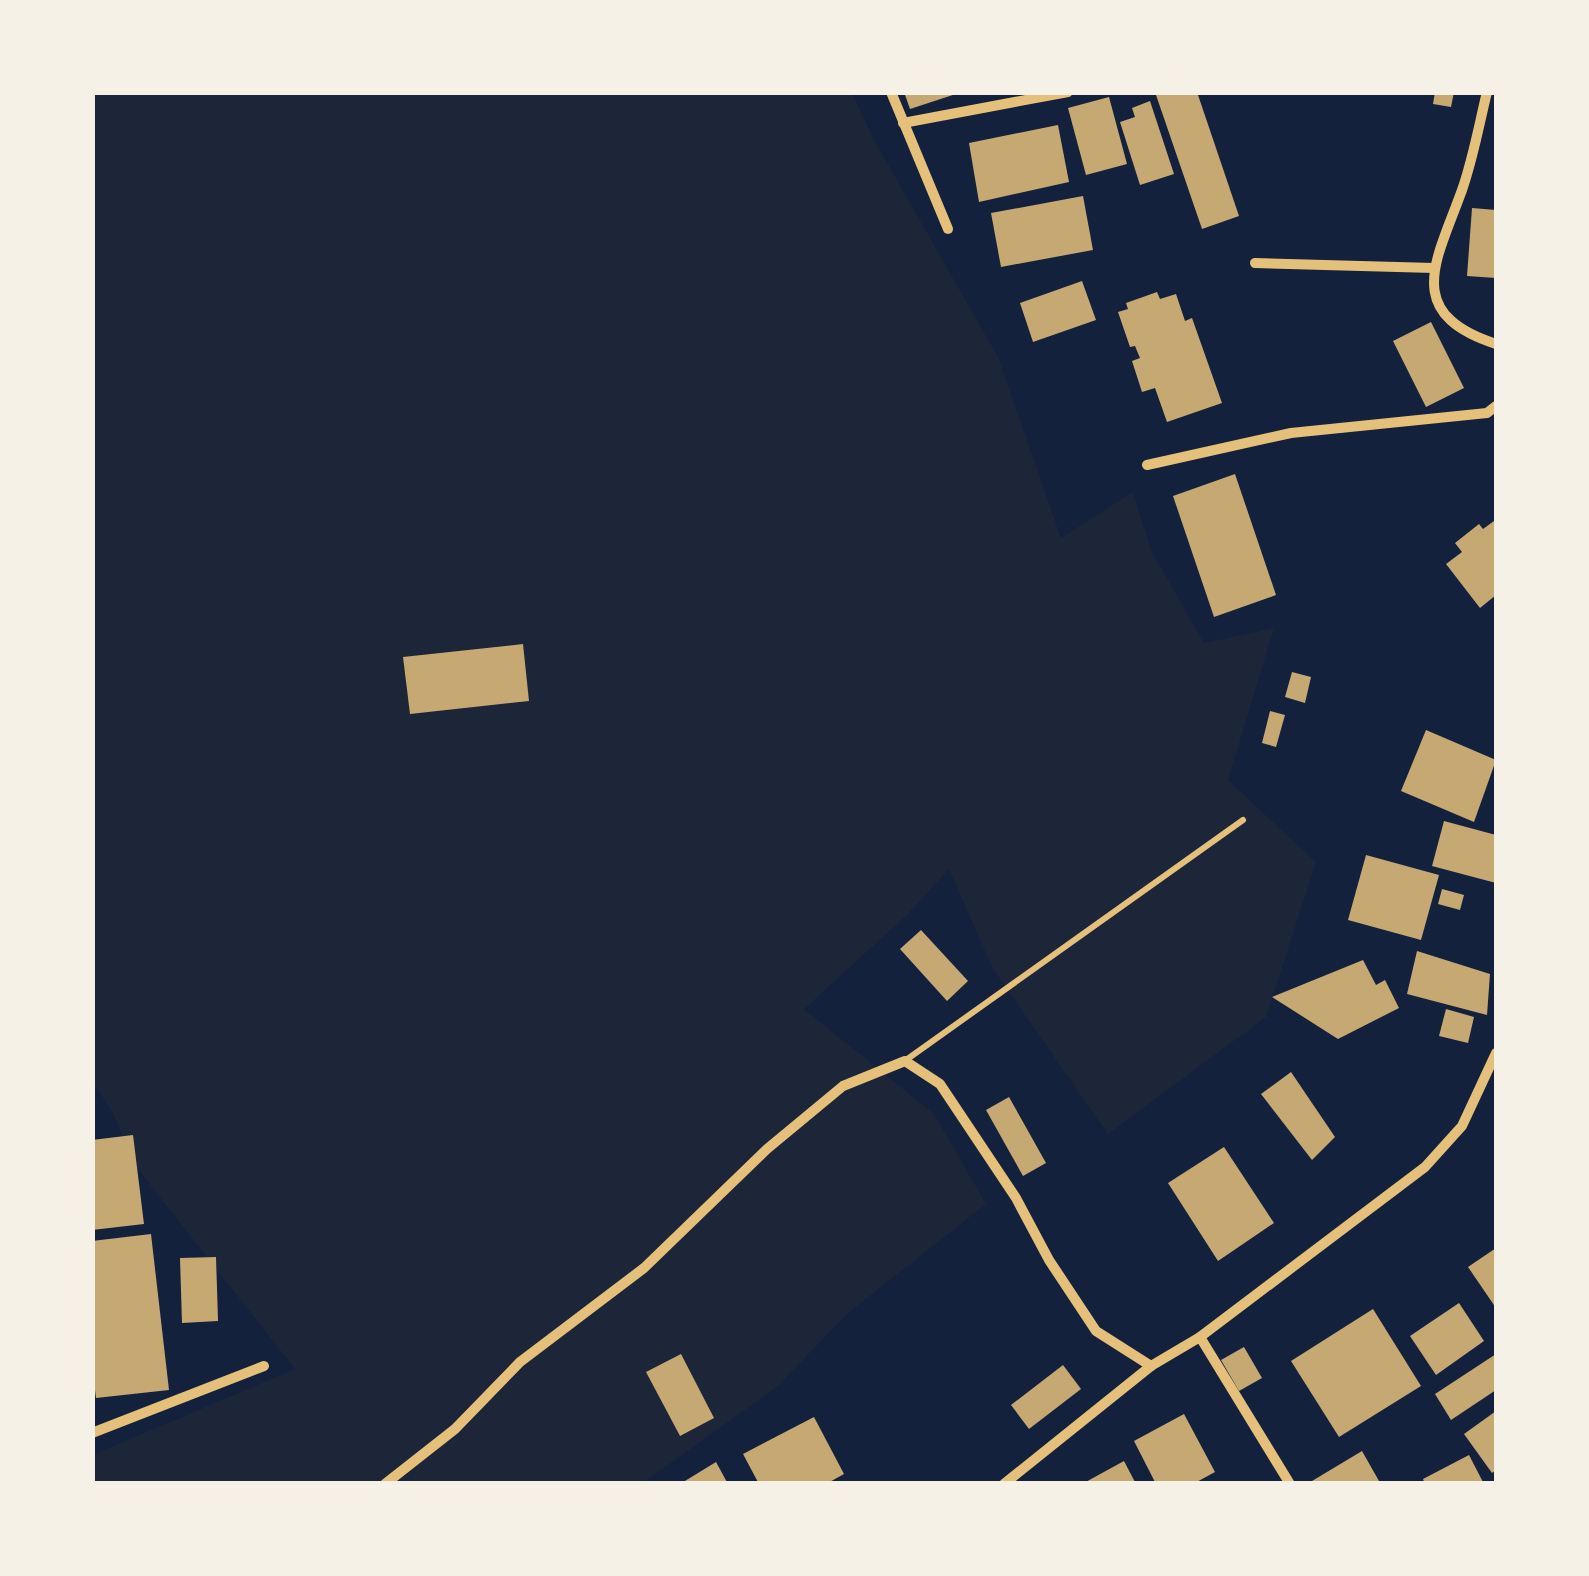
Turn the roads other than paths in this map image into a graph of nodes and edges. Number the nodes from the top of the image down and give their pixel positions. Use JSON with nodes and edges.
{"nodes":[{"id":1,"x":891,"y":92,"type":"edge"},
{"id":2,"x":1068,"y":92,"type":"edge"},
{"id":3,"x":1486,"y":92,"type":"edge"},
{"id":4,"x":903,"y":123,"type":"junction"},
{"id":5,"x":948,"y":229,"type":"dead end"},
{"id":6,"x":1255,"y":263,"type":"dead end"},
{"id":7,"x":1434,"y":268,"type":"junction"},
{"id":8,"x":1496,"y":344,"type":"edge"},
{"id":9,"x":1496,"y":406,"type":"edge"},
{"id":10,"x":1147,"y":465,"type":"dead end"},
{"id":11,"x":1243,"y":820,"type":"dead end"},
{"id":12,"x":1496,"y":1053,"type":"edge"},
{"id":13,"x":906,"y":1060,"type":"junction"},
{"id":14,"x":1200,"y":1337,"type":"junction"},
{"id":15,"x":264,"y":1366,"type":"dead end"},
{"id":16,"x":1151,"y":1366,"type":"junction"},
{"id":17,"x":92,"y":1433,"type":"edge"},
{"id":18,"x":385,"y":1484,"type":"edge"},
{"id":19,"x":1004,"y":1484,"type":"edge"},
{"id":20,"x":1290,"y":1484,"type":"edge"}],
"edges":[{"from":1,"to":4,"type":"street"},
{"from":2,"to":4,"type":"street"},
{"from":3,"to":7,"type":"street"},
{"from":4,"to":5,"type":"street"},
{"from":6,"to":7,"type":"street"},
{"from":7,"to":8,"type":"street"},
{"from":9,"to":10,"type":"street"},
{"from":11,"to":13,"type":"lane"},
{"from":12,"to":14,"type":"street"},
{"from":13,"to":16,"type":"street"},
{"from":13,"to":18,"type":"street"},
{"from":14,"to":16,"type":"street"},
{"from":14,"to":20,"type":"street"},
{"from":15,"to":17,"type":"street"},
{"from":16,"to":19,"type":"street"}]}
